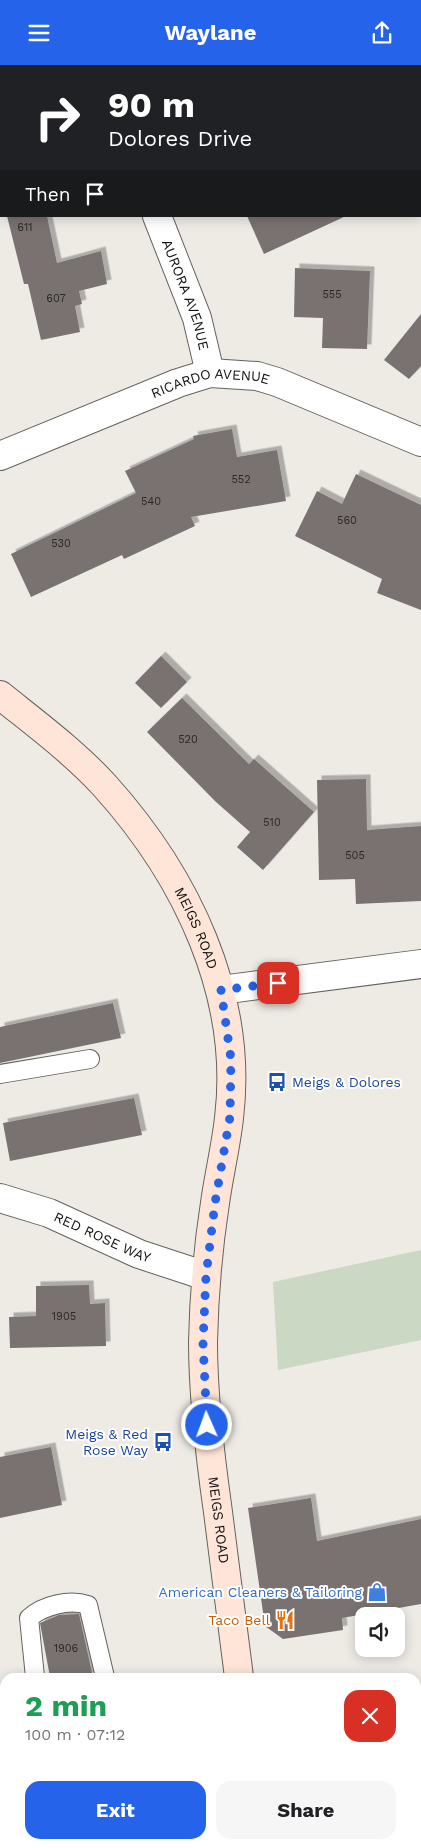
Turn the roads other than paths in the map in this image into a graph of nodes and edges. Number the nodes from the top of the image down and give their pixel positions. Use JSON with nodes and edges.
{"nodes":[{"id":1,"x":158,"y":217,"type":"edge"},
{"id":2,"x":210,"y":373,"type":"junction"},
{"id":3,"x":421,"y":442,"type":"edge"},
{"id":4,"x":0,"y":455,"type":"edge"},
{"id":5,"x":0,"y":695,"type":"edge"},
{"id":6,"x":421,"y":964,"type":"edge"},
{"id":7,"x":221,"y":990,"type":"junction"},
{"id":8,"x":90,"y":1059,"type":"dead end"},
{"id":9,"x":0,"y":1074,"type":"edge"},
{"id":10,"x":0,"y":1198,"type":"edge"},
{"id":11,"x":206,"y":1276,"type":"junction"},
{"id":12,"x":35,"y":1673,"type":"edge"},
{"id":13,"x":104,"y":1673,"type":"edge"},
{"id":14,"x":238,"y":1673,"type":"edge"}],
"edges":[{"from":1,"to":2,"type":"street","name":"AURORA AVENUE"},
{"from":2,"to":3,"type":"street","name":"RICARDO AVENUE"},
{"from":2,"to":4,"type":"street","name":"RICARDO AVENUE"},
{"from":5,"to":7,"type":"main road","name":"MEIGS ROAD"},
{"from":6,"to":7,"type":"street"},
{"from":7,"to":11,"type":"main road","name":"MEIGS ROAD"},
{"from":8,"to":9,"type":"lane"},
{"from":10,"to":11,"type":"street","name":"RED ROSE WAY"},
{"from":11,"to":14,"type":"main road","name":"MEIGS ROAD"},
{"from":12,"to":13,"type":"lane"}]}
